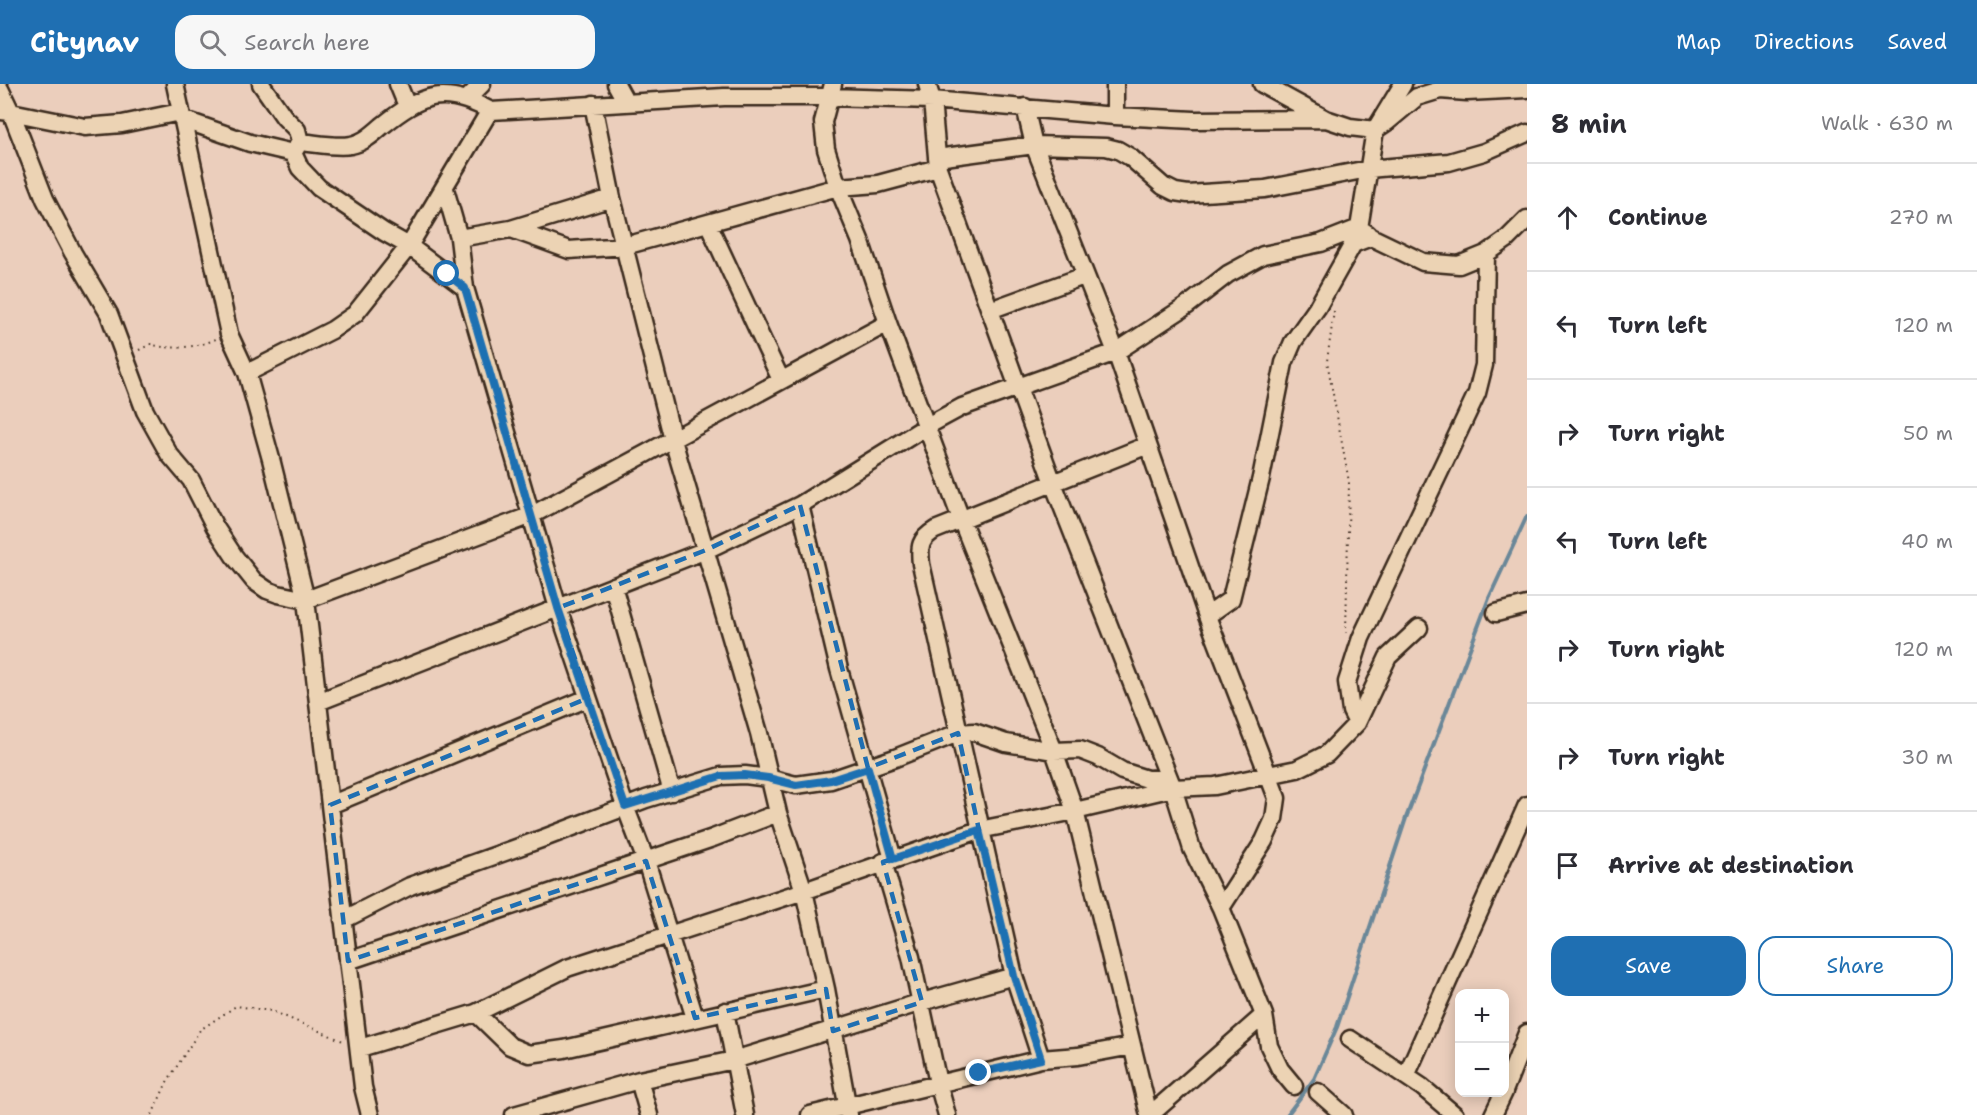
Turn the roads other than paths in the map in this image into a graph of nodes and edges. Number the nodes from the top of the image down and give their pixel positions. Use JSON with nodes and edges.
{"nodes":[{"id":1,"x":175,"y":84,"type":"edge"},
{"id":2,"x":261,"y":84,"type":"edge"},
{"id":3,"x":398,"y":84,"type":"edge"},
{"id":4,"x":482,"y":84,"type":"edge"},
{"id":5,"x":616,"y":84,"type":"edge"},
{"id":6,"x":1115,"y":84,"type":"edge"},
{"id":7,"x":1262,"y":84,"type":"edge"},
{"id":8,"x":1403,"y":84,"type":"edge"},
{"id":9,"x":0,"y":89,"type":"edge"},
{"id":10,"x":1527,"y":89,"type":"edge"},
{"id":11,"x":830,"y":90,"type":"edge"},
{"id":12,"x":929,"y":92,"type":"edge"},
{"id":13,"x":467,"y":99,"type":"junction"},
{"id":14,"x":626,"y":102,"type":"junction"},
{"id":15,"x":593,"y":104,"type":"junction"},
{"id":16,"x":407,"y":106,"type":"junction"},
{"id":17,"x":1025,"y":107,"type":"junction"},
{"id":18,"x":6,"y":111,"type":"edge"},
{"id":19,"x":491,"y":111,"type":"junction"},
{"id":20,"x":181,"y":115,"type":"junction"},
{"id":21,"x":1115,"y":116,"type":"junction"},
{"id":22,"x":1326,"y":119,"type":"junction"},
{"id":23,"x":1375,"y":130,"type":"junction"},
{"id":24,"x":1527,"y":133,"type":"edge"},
{"id":25,"x":1034,"y":145,"type":"junction"},
{"id":26,"x":296,"y":147,"type":"junction"},
{"id":27,"x":938,"y":163,"type":"junction"},
{"id":28,"x":1368,"y":169,"type":"junction"},
{"id":29,"x":838,"y":187,"type":"junction"},
{"id":30,"x":445,"y":189,"type":"junction"},
{"id":31,"x":612,"y":198,"type":"junction"},
{"id":32,"x":1527,"y":219,"type":"edge"},
{"id":33,"x":708,"y":223,"type":"junction"},
{"id":34,"x":511,"y":229,"type":"junction"},
{"id":35,"x":1365,"y":232,"type":"junction"},
{"id":36,"x":459,"y":238,"type":"junction"},
{"id":37,"x":410,"y":246,"type":"junction"},
{"id":38,"x":625,"y":246,"type":"junction"},
{"id":39,"x":1486,"y":254,"type":"junction"},
{"id":40,"x":1084,"y":276,"type":"junction"},
{"id":41,"x":465,"y":288,"type":"junction"},
{"id":42,"x":990,"y":310,"type":"junction"},
{"id":43,"x":888,"y":323,"type":"junction"},
{"id":44,"x":1116,"y":352,"type":"junction"},
{"id":45,"x":247,"y":373,"type":"junction"},
{"id":46,"x":782,"y":380,"type":"junction"},
{"id":47,"x":1019,"y":388,"type":"junction"},
{"id":48,"x":927,"y":426,"type":"junction"},
{"id":49,"x":673,"y":440,"type":"junction"},
{"id":50,"x":1148,"y":445,"type":"junction"},
{"id":51,"x":1053,"y":483,"type":"junction"},
{"id":52,"x":800,"y":505,"type":"junction"},
{"id":53,"x":532,"y":515,"type":"junction"},
{"id":54,"x":961,"y":519,"type":"junction"},
{"id":55,"x":706,"y":550,"type":"junction"},
{"id":56,"x":614,"y":586,"type":"junction"},
{"id":57,"x":306,"y":600,"type":"junction"},
{"id":58,"x":1527,"y":605,"type":"edge"},
{"id":59,"x":558,"y":608,"type":"junction"},
{"id":60,"x":1496,"y":613,"type":"dead end"},
{"id":61,"x":1208,"y":616,"type":"junction"},
{"id":62,"x":1419,"y":628,"type":"dead end"},
{"id":63,"x":588,"y":698,"type":"junction"},
{"id":64,"x":318,"y":702,"type":"junction"},
{"id":65,"x":1357,"y":723,"type":"junction"},
{"id":66,"x":958,"y":733,"type":"junction"},
{"id":67,"x":1054,"y":751,"type":"junction"},
{"id":68,"x":868,"y":768,"type":"junction"},
{"id":69,"x":1269,"y":774,"type":"junction"},
{"id":70,"x":768,"y":778,"type":"junction"},
{"id":71,"x":1171,"y":783,"type":"junction"},
{"id":72,"x":672,"y":792,"type":"junction"},
{"id":73,"x":330,"y":805,"type":"junction"},
{"id":74,"x":1527,"y":805,"type":"edge"},
{"id":75,"x":625,"y":806,"type":"junction"},
{"id":76,"x":1076,"y":812,"type":"junction"},
{"id":77,"x":778,"y":813,"type":"junction"},
{"id":78,"x":979,"y":830,"type":"junction"},
{"id":79,"x":888,"y":860,"type":"junction"},
{"id":80,"x":646,"y":861,"type":"junction"},
{"id":81,"x":804,"y":891,"type":"junction"},
{"id":82,"x":1221,"y":908,"type":"junction"},
{"id":83,"x":343,"y":920,"type":"junction"},
{"id":84,"x":669,"y":935,"type":"junction"},
{"id":85,"x":348,"y":961,"type":"junction"},
{"id":86,"x":1014,"y":976,"type":"junction"},
{"id":87,"x":826,"y":989,"type":"junction"},
{"id":88,"x":922,"y":1002,"type":"junction"},
{"id":89,"x":725,"y":1011,"type":"junction"},
{"id":90,"x":476,"y":1013,"type":"junction"},
{"id":91,"x":1264,"y":1015,"type":"junction"},
{"id":92,"x":695,"y":1018,"type":"junction"},
{"id":93,"x":833,"y":1031,"type":"junction"},
{"id":94,"x":1527,"y":1033,"type":"edge"},
{"id":95,"x":1350,"y":1039,"type":"dead end"},
{"id":96,"x":1132,"y":1046,"type":"junction"},
{"id":97,"x":360,"y":1048,"type":"junction"},
{"id":98,"x":1041,"y":1059,"type":"junction"},
{"id":99,"x":734,"y":1060,"type":"junction"},
{"id":100,"x":1406,"y":1076,"type":"junction"},
{"id":101,"x":1509,"y":1079,"type":"edge"},
{"id":102,"x":639,"y":1080,"type":"junction"},
{"id":103,"x":938,"y":1083,"type":"junction"},
{"id":104,"x":1294,"y":1086,"type":"dead end"},
{"id":105,"x":1318,"y":1092,"type":"dead end"},
{"id":106,"x":1502,"y":1097,"type":"edge"},
{"id":107,"x":847,"y":1110,"type":"edge"},
{"id":108,"x":370,"y":1115,"type":"edge"},
{"id":109,"x":514,"y":1115,"type":"edge"},
{"id":110,"x":649,"y":1115,"type":"edge"},
{"id":111,"x":745,"y":1115,"type":"edge"},
{"id":112,"x":810,"y":1115,"type":"edge"},
{"id":113,"x":947,"y":1115,"type":"edge"},
{"id":114,"x":1149,"y":1115,"type":"edge"},
{"id":115,"x":1344,"y":1115,"type":"edge"},
{"id":116,"x":1455,"y":1115,"type":"edge"},
{"id":117,"x":1493,"y":1115,"type":"edge"}],
"edges":[{"from":1,"to":20,"type":"street"},
{"from":2,"to":26,"type":"street"},
{"from":3,"to":16,"type":"street"},
{"from":4,"to":13,"type":"street"},
{"from":5,"to":14,"type":"street"},
{"from":6,"to":21,"type":"street"},
{"from":7,"to":22,"type":"street"},
{"from":8,"to":23,"type":"street"},
{"from":9,"to":18,"type":"street"},
{"from":10,"to":23,"type":"street"},
{"from":11,"to":12,"type":"street"},
{"from":11,"to":14,"type":"street"},
{"from":11,"to":29,"type":"street"},
{"from":12,"to":17,"type":"street"},
{"from":12,"to":27,"type":"street"},
{"from":13,"to":16,"type":"street"},
{"from":13,"to":19,"type":"street"},
{"from":14,"to":15,"type":"street"},
{"from":15,"to":19,"type":"street"},
{"from":15,"to":31,"type":"street"},
{"from":16,"to":26,"type":"street"},
{"from":17,"to":21,"type":"street"},
{"from":17,"to":25,"type":"street"},
{"from":18,"to":20,"type":"street"},
{"from":18,"to":57,"type":"street"},
{"from":19,"to":30,"type":"street"},
{"from":20,"to":26,"type":"street"},
{"from":20,"to":45,"type":"street"},
{"from":21,"to":22,"type":"street"},
{"from":22,"to":23,"type":"street"},
{"from":23,"to":28,"type":"street"},
{"from":24,"to":28,"type":"street"},
{"from":25,"to":27,"type":"street"},
{"from":25,"to":28,"type":"street"},
{"from":25,"to":40,"type":"street"},
{"from":26,"to":37,"type":"street"},
{"from":27,"to":29,"type":"street"},
{"from":27,"to":42,"type":"street"},
{"from":28,"to":35,"type":"street"},
{"from":29,"to":33,"type":"street"},
{"from":29,"to":43,"type":"street"},
{"from":30,"to":36,"type":"street"},
{"from":30,"to":37,"type":"street"},
{"from":31,"to":34,"type":"street"},
{"from":31,"to":38,"type":"street"},
{"from":32,"to":39,"type":"street"},
{"from":33,"to":38,"type":"street"},
{"from":33,"to":46,"type":"street"},
{"from":34,"to":36,"type":"street"},
{"from":34,"to":38,"type":"street"},
{"from":35,"to":39,"type":"street"},
{"from":35,"to":44,"type":"street"},
{"from":35,"to":61,"type":"street"},
{"from":36,"to":41,"type":"street"},
{"from":37,"to":41,"type":"street"},
{"from":37,"to":45,"type":"street"},
{"from":38,"to":49,"type":"street"},
{"from":39,"to":65,"type":"street"},
{"from":40,"to":42,"type":"street"},
{"from":40,"to":44,"type":"street"},
{"from":41,"to":53,"type":"street"},
{"from":42,"to":47,"type":"street"},
{"from":43,"to":46,"type":"street"},
{"from":43,"to":48,"type":"street"},
{"from":44,"to":47,"type":"street"},
{"from":44,"to":50,"type":"street"},
{"from":45,"to":57,"type":"street"},
{"from":46,"to":49,"type":"street"},
{"from":47,"to":48,"type":"street"},
{"from":47,"to":51,"type":"street"},
{"from":48,"to":52,"type":"street"},
{"from":48,"to":54,"type":"street"},
{"from":49,"to":53,"type":"street"},
{"from":49,"to":55,"type":"street"},
{"from":50,"to":51,"type":"street"},
{"from":50,"to":61,"type":"street"},
{"from":51,"to":54,"type":"street"},
{"from":51,"to":71,"type":"street"},
{"from":52,"to":55,"type":"street"},
{"from":52,"to":68,"type":"street"},
{"from":53,"to":57,"type":"street"},
{"from":53,"to":59,"type":"street"},
{"from":54,"to":66,"type":"street"},
{"from":54,"to":67,"type":"street"},
{"from":55,"to":56,"type":"street"},
{"from":55,"to":70,"type":"street"},
{"from":56,"to":59,"type":"street"},
{"from":56,"to":72,"type":"street"},
{"from":57,"to":64,"type":"street"},
{"from":58,"to":60,"type":"street"},
{"from":59,"to":63,"type":"street"},
{"from":59,"to":64,"type":"street"},
{"from":61,"to":69,"type":"street"},
{"from":62,"to":65,"type":"street"},
{"from":63,"to":73,"type":"street"},
{"from":63,"to":75,"type":"street"},
{"from":64,"to":73,"type":"street"},
{"from":65,"to":69,"type":"street"},
{"from":66,"to":67,"type":"street"},
{"from":66,"to":68,"type":"street"},
{"from":66,"to":78,"type":"street"},
{"from":67,"to":71,"type":"street"},
{"from":67,"to":76,"type":"street"},
{"from":68,"to":70,"type":"street"},
{"from":68,"to":79,"type":"street"},
{"from":69,"to":71,"type":"street"},
{"from":69,"to":82,"type":"street"},
{"from":70,"to":72,"type":"street"},
{"from":70,"to":77,"type":"street"},
{"from":71,"to":76,"type":"street"},
{"from":71,"to":82,"type":"street"},
{"from":72,"to":75,"type":"street"},
{"from":73,"to":83,"type":"street"},
{"from":74,"to":100,"type":"street"},
{"from":75,"to":80,"type":"street"},
{"from":75,"to":83,"type":"street"},
{"from":76,"to":78,"type":"street"},
{"from":76,"to":96,"type":"street"},
{"from":77,"to":80,"type":"street"},
{"from":77,"to":81,"type":"street"},
{"from":78,"to":79,"type":"street"},
{"from":78,"to":86,"type":"street"},
{"from":79,"to":81,"type":"street"},
{"from":79,"to":88,"type":"street"},
{"from":80,"to":84,"type":"street"},
{"from":80,"to":85,"type":"street"},
{"from":81,"to":84,"type":"street"},
{"from":81,"to":87,"type":"street"},
{"from":82,"to":91,"type":"street"},
{"from":83,"to":85,"type":"street"},
{"from":84,"to":90,"type":"street"},
{"from":84,"to":92,"type":"street"},
{"from":85,"to":97,"type":"street"},
{"from":86,"to":88,"type":"street"},
{"from":86,"to":98,"type":"street"},
{"from":87,"to":89,"type":"street"},
{"from":87,"to":93,"type":"street"},
{"from":88,"to":93,"type":"street"},
{"from":88,"to":103,"type":"street"},
{"from":89,"to":92,"type":"street"},
{"from":89,"to":99,"type":"street"},
{"from":90,"to":92,"type":"street"},
{"from":90,"to":97,"type":"street"},
{"from":91,"to":104,"type":"street"},
{"from":91,"to":114,"type":"street"},
{"from":93,"to":99,"type":"street"},
{"from":93,"to":107,"type":"street"},
{"from":94,"to":101,"type":"street"},
{"from":95,"to":100,"type":"street"},
{"from":96,"to":98,"type":"street"},
{"from":96,"to":114,"type":"street"},
{"from":97,"to":108,"type":"street"},
{"from":98,"to":103,"type":"street"},
{"from":99,"to":102,"type":"street"},
{"from":99,"to":111,"type":"street"},
{"from":100,"to":116,"type":"street"},
{"from":102,"to":109,"type":"street"},
{"from":102,"to":110,"type":"street"},
{"from":103,"to":107,"type":"street"},
{"from":103,"to":113,"type":"street"},
{"from":105,"to":115,"type":"street"},
{"from":106,"to":117,"type":"street"},
{"from":107,"to":112,"type":"street"}]}
